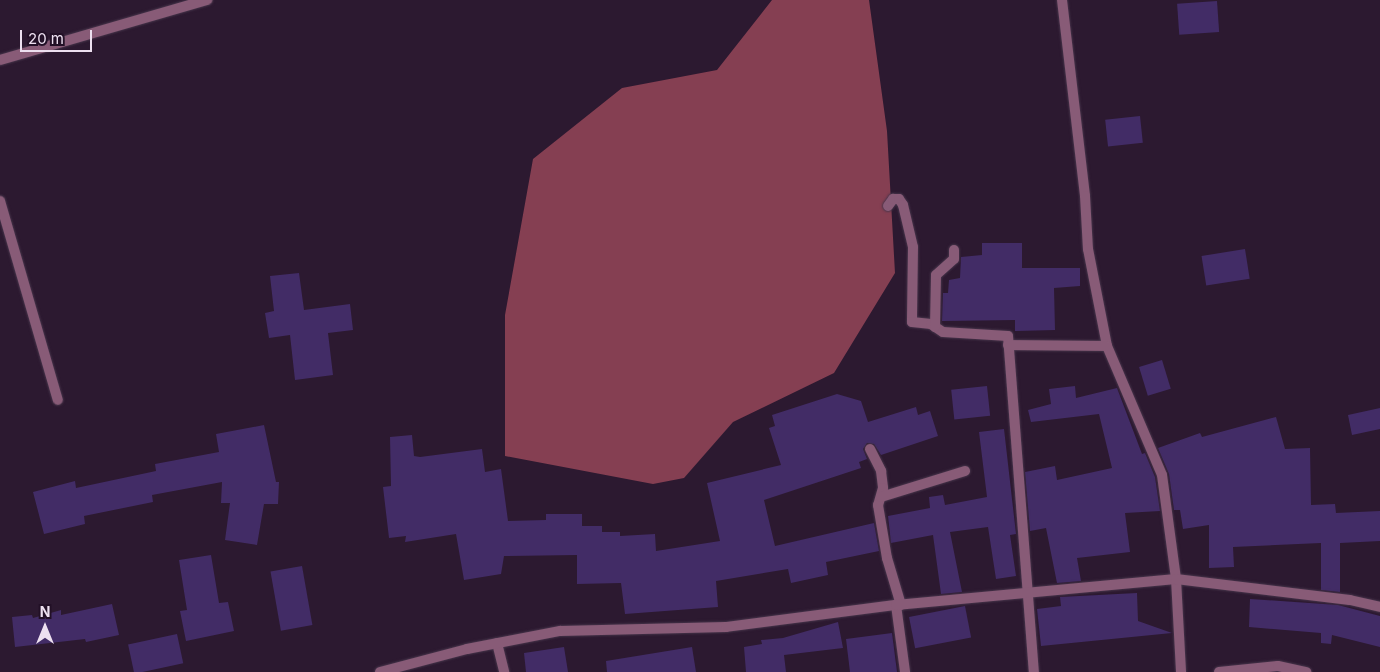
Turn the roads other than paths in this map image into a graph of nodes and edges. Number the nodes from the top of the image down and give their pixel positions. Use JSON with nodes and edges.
{"nodes":[{"id":1,"x":207,"y":0,"type":"edge"},
{"id":2,"x":1062,"y":0,"type":"edge"},
{"id":3,"x":0,"y":60,"type":"edge"},
{"id":4,"x":0,"y":201,"type":"edge"},
{"id":5,"x":888,"y":206,"type":"dead end"},
{"id":6,"x":954,"y":250,"type":"dead end"},
{"id":7,"x":935,"y":327,"type":"junction"},
{"id":8,"x":1008,"y":341,"type":"junction"},
{"id":9,"x":1107,"y":346,"type":"junction"},
{"id":10,"x":58,"y":400,"type":"dead end"},
{"id":11,"x":870,"y":448,"type":"dead end"},
{"id":12,"x":965,"y":471,"type":"dead end"},
{"id":13,"x":881,"y":497,"type":"junction"},
{"id":14,"x":1176,"y":579,"type":"junction"},
{"id":15,"x":1028,"y":593,"type":"junction"},
{"id":16,"x":898,"y":605,"type":"junction"},
{"id":17,"x":1380,"y":607,"type":"edge"},
{"id":18,"x":497,"y":643,"type":"junction"},
{"id":19,"x":380,"y":672,"type":"edge"},
{"id":20,"x":504,"y":672,"type":"edge"},
{"id":21,"x":905,"y":672,"type":"edge"},
{"id":22,"x":1034,"y":672,"type":"edge"},
{"id":23,"x":1181,"y":672,"type":"edge"},
{"id":24,"x":1219,"y":672,"type":"edge"},
{"id":25,"x":1306,"y":672,"type":"edge"}],
"edges":[{"from":1,"to":3,"type":"street"},
{"from":2,"to":9,"type":"street"},
{"from":4,"to":10,"type":"street"},
{"from":5,"to":7,"type":"street"},
{"from":6,"to":7,"type":"street"},
{"from":7,"to":8,"type":"street"},
{"from":8,"to":9,"type":"street"},
{"from":8,"to":15,"type":"street"},
{"from":9,"to":14,"type":"street"},
{"from":11,"to":13,"type":"street"},
{"from":12,"to":13,"type":"street"},
{"from":13,"to":16,"type":"street"},
{"from":14,"to":15,"type":"street"},
{"from":14,"to":17,"type":"street"},
{"from":14,"to":23,"type":"street"},
{"from":15,"to":16,"type":"street"},
{"from":15,"to":22,"type":"street"},
{"from":16,"to":18,"type":"street"},
{"from":16,"to":21,"type":"street"},
{"from":18,"to":19,"type":"street"},
{"from":18,"to":20,"type":"street"},
{"from":24,"to":25,"type":"street"}]}
